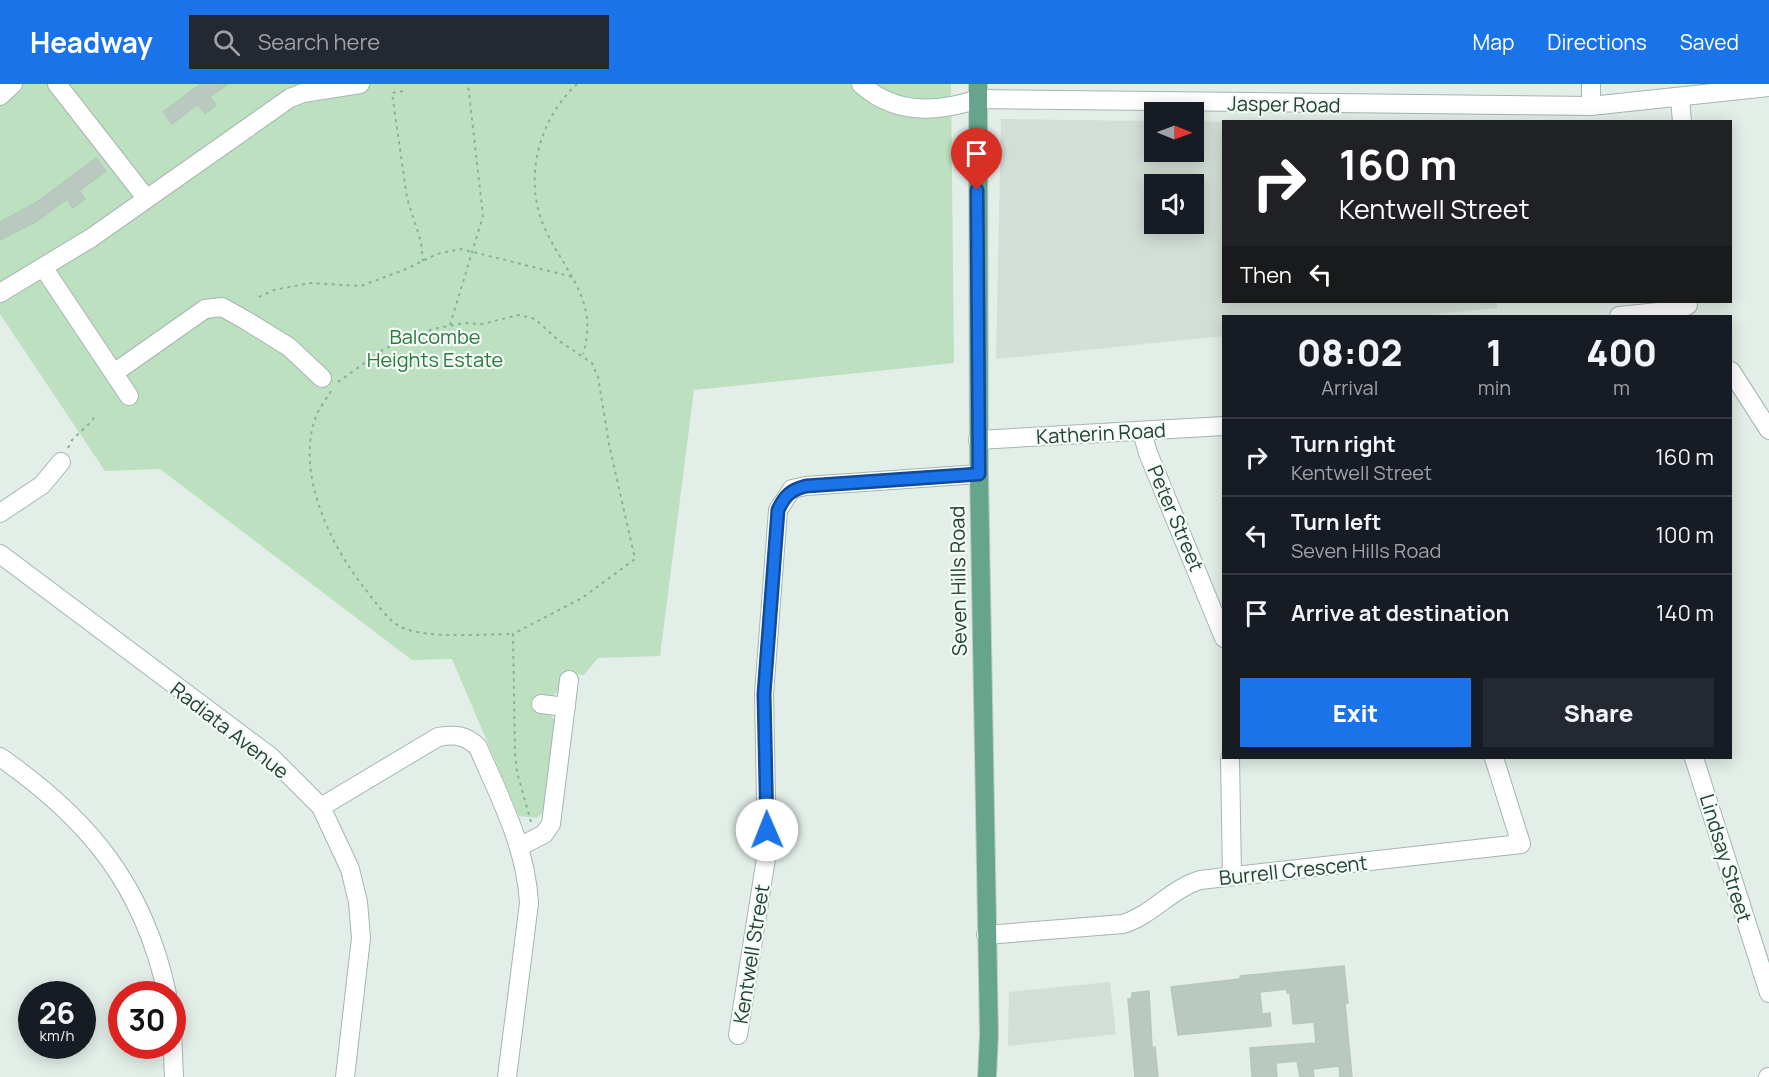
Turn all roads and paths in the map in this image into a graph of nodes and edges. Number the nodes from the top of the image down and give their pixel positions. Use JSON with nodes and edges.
{"nodes":[{"id":1,"x":13,"y":84,"type":"edge"},
{"id":2,"x":57,"y":84,"type":"edge"},
{"id":3,"x":360,"y":84,"type":"edge"},
{"id":4,"x":468,"y":84,"type":"edge"},
{"id":5,"x":578,"y":84,"type":"edge"},
{"id":6,"x":861,"y":84,"type":"edge"},
{"id":7,"x":1591,"y":84,"type":"edge"},
{"id":8,"x":1769,"y":87,"type":"edge"},
{"id":9,"x":403,"y":91,"type":"dead end"},
{"id":10,"x":978,"y":91,"type":"edge"},
{"id":11,"x":0,"y":96,"type":"edge"},
{"id":12,"x":1680,"y":98,"type":"junction"},
{"id":13,"x":1591,"y":106,"type":"junction"},
{"id":14,"x":1682,"y":120,"type":"edge"},
{"id":15,"x":146,"y":198,"type":"junction"},
{"id":16,"x":472,"y":252,"type":"junction"},
{"id":17,"x":423,"y":261,"type":"junction"},
{"id":18,"x":43,"y":267,"type":"junction"},
{"id":19,"x":573,"y":277,"type":"junction"},
{"id":20,"x":0,"y":293,"type":"edge"},
{"id":21,"x":259,"y":297,"type":"dead end"},
{"id":22,"x":1691,"y":308,"type":"edge"},
{"id":23,"x":1629,"y":315,"type":"edge"},
{"id":24,"x":450,"y":325,"type":"junction"},
{"id":25,"x":583,"y":354,"type":"junction"},
{"id":26,"x":114,"y":373,"type":"junction"},
{"id":27,"x":1732,"y":373,"type":"edge"},
{"id":28,"x":322,"y":378,"type":"dead end"},
{"id":29,"x":129,"y":396,"type":"dead end"},
{"id":30,"x":94,"y":413,"type":"dead end"},
{"id":31,"x":1222,"y":426,"type":"edge"},
{"id":32,"x":1769,"y":430,"type":"edge"},
{"id":33,"x":1142,"y":432,"type":"junction"},
{"id":34,"x":978,"y":440,"type":"junction"},
{"id":35,"x":61,"y":462,"type":"joint"},
{"id":36,"x":979,"y":474,"type":"junction"},
{"id":37,"x":0,"y":513,"type":"edge"},
{"id":38,"x":0,"y":554,"type":"edge"},
{"id":39,"x":1217,"y":595,"type":"edge"},
{"id":40,"x":1222,"y":626,"type":"edge"},
{"id":41,"x":513,"y":634,"type":"junction"},
{"id":42,"x":569,"y":680,"type":"dead end"},
{"id":43,"x":541,"y":704,"type":"dead end"},
{"id":44,"x":566,"y":707,"type":"junction"},
{"id":45,"x":0,"y":757,"type":"edge"},
{"id":46,"x":1230,"y":759,"type":"edge"},
{"id":47,"x":1494,"y":759,"type":"edge"},
{"id":48,"x":1694,"y":759,"type":"edge"},
{"id":49,"x":321,"y":807,"type":"junction"},
{"id":50,"x":528,"y":843,"type":"junction"},
{"id":51,"x":1232,"y":876,"type":"junction"},
{"id":52,"x":986,"y":935,"type":"junction"},
{"id":53,"x":163,"y":981,"type":"edge"},
{"id":54,"x":1769,"y":993,"type":"edge"},
{"id":55,"x":738,"y":1035,"type":"dead end"},
{"id":56,"x":173,"y":1059,"type":"edge"},
{"id":57,"x":174,"y":1077,"type":"edge"},
{"id":58,"x":345,"y":1077,"type":"edge"},
{"id":59,"x":507,"y":1077,"type":"edge"},
{"id":60,"x":987,"y":1077,"type":"edge"}],
"edges":[{"from":1,"to":11,"type":"street"},
{"from":2,"to":15,"type":"street"},
{"from":3,"to":15,"type":"street"},
{"from":4,"to":16,"type":"path"},
{"from":5,"to":19,"type":"path"},
{"from":6,"to":10,"type":"street","name":"Jasper Road"},
{"from":7,"to":13,"type":"street"},
{"from":8,"to":12,"type":"street","name":"Jasper Road"},
{"from":9,"to":17,"type":"path"},
{"from":10,"to":13,"type":"street","name":"Jasper Road"},
{"from":10,"to":34,"type":"main road","name":"Seven Hills Road"},
{"from":12,"to":13,"type":"street","name":"Jasper Road"},
{"from":12,"to":14,"type":"street"},
{"from":15,"to":18,"type":"street"},
{"from":16,"to":17,"type":"path"},
{"from":16,"to":19,"type":"path"},
{"from":16,"to":24,"type":"path"},
{"from":17,"to":21,"type":"path"},
{"from":18,"to":20,"type":"street"},
{"from":18,"to":26,"type":"street"},
{"from":19,"to":25,"type":"path"},
{"from":22,"to":23,"type":"street"},
{"from":24,"to":25,"type":"path"},
{"from":24,"to":41,"type":"path"},
{"from":25,"to":41,"type":"path"},
{"from":26,"to":28,"type":"street"},
{"from":26,"to":29,"type":"street"},
{"from":27,"to":32,"type":"street"},
{"from":30,"to":35,"type":"path"},
{"from":31,"to":33,"type":"street","name":"Katherin Road"},
{"from":33,"to":34,"type":"street","name":"Katherin Road"},
{"from":33,"to":39,"type":"street","name":"Peter Street"},
{"from":34,"to":36,"type":"main road","name":"Seven Hills Road"},
{"from":35,"to":37,"type":"street"},
{"from":36,"to":52,"type":"main road","name":"Seven Hills Road"},
{"from":36,"to":55,"type":"street","name":"Kentwell Street"},
{"from":38,"to":49,"type":"street","name":"Radiata Avenue"},
{"from":39,"to":40,"type":"street","name":"Peter Street"},
{"from":41,"to":50,"type":"path"},
{"from":42,"to":44,"type":"street"},
{"from":43,"to":44,"type":"street"},
{"from":44,"to":50,"type":"street"},
{"from":45,"to":53,"type":"street"},
{"from":46,"to":51,"type":"street"},
{"from":47,"to":51,"type":"street","name":"Burrell Crescent"},
{"from":48,"to":54,"type":"street","name":"Lindsay Street"},
{"from":49,"to":50,"type":"street"},
{"from":49,"to":58,"type":"street","name":"Radiata Avenue"},
{"from":50,"to":59,"type":"street"},
{"from":51,"to":52,"type":"street","name":"Burrell Crescent"},
{"from":52,"to":60,"type":"main road","name":"Seven Hills Road"},
{"from":56,"to":57,"type":"street"}]}
